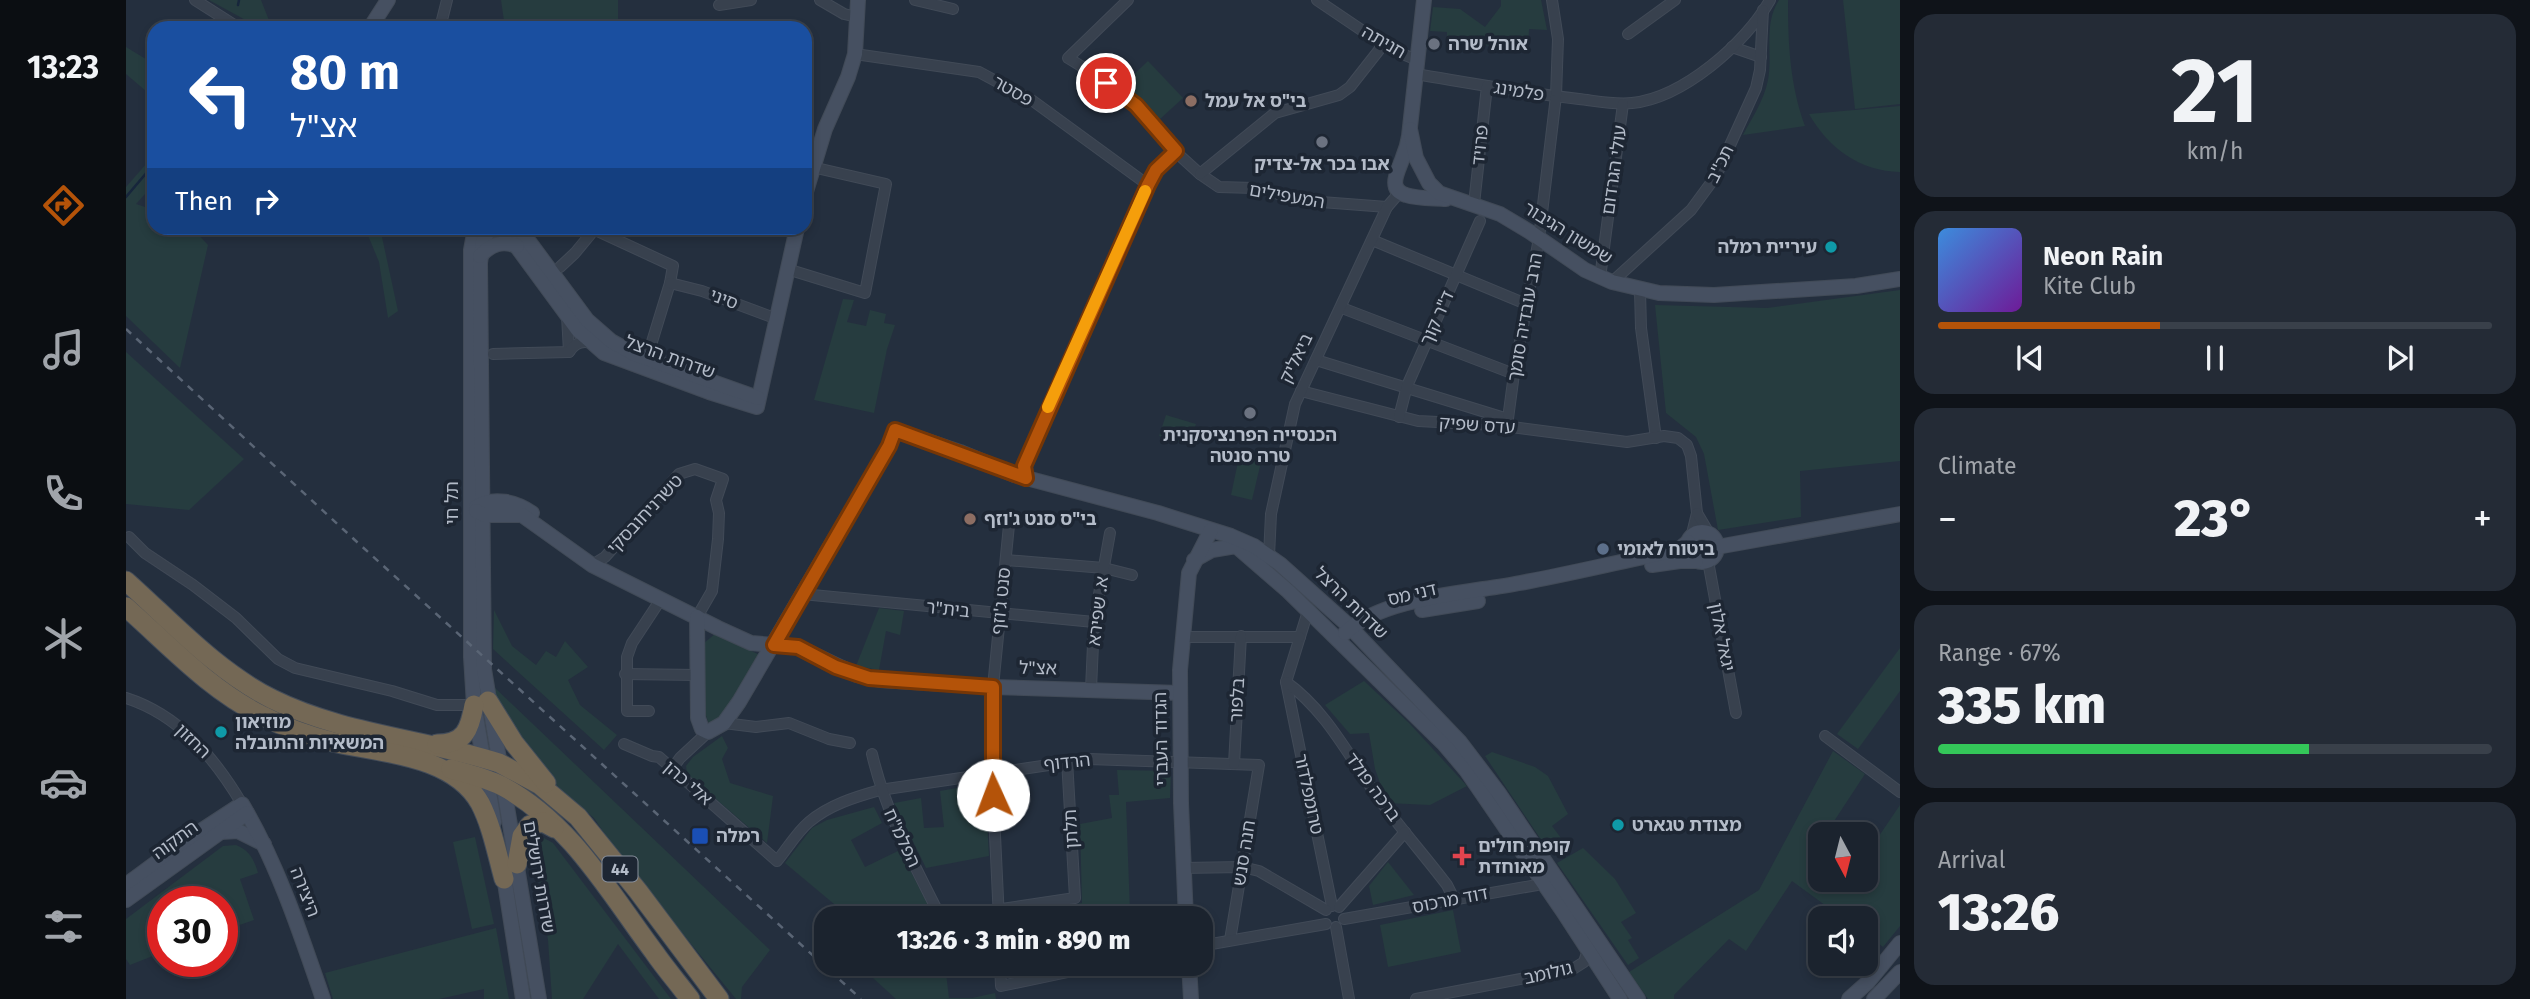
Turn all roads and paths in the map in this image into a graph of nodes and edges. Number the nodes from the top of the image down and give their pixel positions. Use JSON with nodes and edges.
{"nodes":[{"id":1,"x":195,"y":0,"type":"edge"},
{"id":2,"x":388,"y":0,"type":"edge"},
{"id":3,"x":400,"y":0,"type":"edge"},
{"id":4,"x":447,"y":0,"type":"edge"},
{"id":5,"x":751,"y":0,"type":"edge"},
{"id":6,"x":820,"y":0,"type":"edge"},
{"id":7,"x":858,"y":0,"type":"edge"},
{"id":8,"x":915,"y":0,"type":"edge"},
{"id":9,"x":1129,"y":0,"type":"edge"},
{"id":10,"x":1317,"y":0,"type":"edge"},
{"id":11,"x":1424,"y":0,"type":"edge"},
{"id":12,"x":1552,"y":0,"type":"edge"},
{"id":13,"x":1675,"y":0,"type":"edge"},
{"id":14,"x":1765,"y":4,"type":"edge"},
{"id":15,"x":719,"y":5,"type":"dead end"},
{"id":16,"x":953,"y":9,"type":"dead end"},
{"id":17,"x":221,"y":16,"type":"junction"},
{"id":18,"x":857,"y":17,"type":"junction"},
{"id":19,"x":228,"y":21,"type":"edge"},
{"id":20,"x":233,"y":21,"type":"edge"},
{"id":21,"x":374,"y":21,"type":"edge"},
{"id":22,"x":386,"y":21,"type":"edge"},
{"id":23,"x":442,"y":21,"type":"edge"},
{"id":24,"x":1628,"y":34,"type":"dead end"},
{"id":25,"x":1383,"y":45,"type":"junction"},
{"id":26,"x":1732,"y":47,"type":"junction"},
{"id":27,"x":855,"y":54,"type":"junction"},
{"id":28,"x":1761,"y":57,"type":"junction"},
{"id":29,"x":1416,"y":67,"type":"junction"},
{"id":30,"x":1486,"y":86,"type":"junction"},
{"id":31,"x":1556,"y":96,"type":"junction"},
{"id":32,"x":1623,"y":104,"type":"junction"},
{"id":33,"x":1410,"y":129,"type":"junction"},
{"id":34,"x":1176,"y":151,"type":"junction"},
{"id":35,"x":812,"y":156,"type":"edge"},
{"id":36,"x":812,"y":161,"type":"edge"},
{"id":37,"x":1399,"y":169,"type":"junction"},
{"id":38,"x":1423,"y":171,"type":"junction"},
{"id":39,"x":1200,"y":174,"type":"junction"},
{"id":40,"x":1148,"y":185,"type":"junction"},
{"id":41,"x":1406,"y":194,"type":"junction"},
{"id":42,"x":1469,"y":202,"type":"junction"},
{"id":43,"x":1387,"y":207,"type":"junction"},
{"id":44,"x":1480,"y":221,"type":"dead end"},
{"id":45,"x":474,"y":235,"type":"edge"},
{"id":46,"x":486,"y":235,"type":"edge"},
{"id":47,"x":508,"y":235,"type":"edge"},
{"id":48,"x":524,"y":235,"type":"edge"},
{"id":49,"x":588,"y":235,"type":"edge"},
{"id":50,"x":605,"y":235,"type":"edge"},
{"id":51,"x":795,"y":235,"type":"edge"},
{"id":52,"x":1539,"y":238,"type":"junction"},
{"id":53,"x":1372,"y":240,"type":"junction"},
{"id":54,"x":517,"y":246,"type":"junction"},
{"id":55,"x":480,"y":256,"type":"junction"},
{"id":56,"x":560,"y":267,"type":"dead end"},
{"id":57,"x":787,"y":269,"type":"junction"},
{"id":58,"x":1900,"y":269,"type":"edge"},
{"id":59,"x":1455,"y":276,"type":"junction"},
{"id":60,"x":1900,"y":279,"type":"edge"},
{"id":61,"x":1606,"y":280,"type":"junction"},
{"id":62,"x":670,"y":283,"type":"junction"},
{"id":63,"x":1640,"y":290,"type":"junction"},
{"id":64,"x":1779,"y":291,"type":"junction"},
{"id":65,"x":1526,"y":304,"type":"junction"},
{"id":66,"x":1342,"y":308,"type":"junction"},
{"id":67,"x":566,"y":315,"type":"junction"},
{"id":68,"x":777,"y":319,"type":"junction"},
{"id":69,"x":1427,"y":340,"type":"junction"},
{"id":70,"x":592,"y":343,"type":"junction"},
{"id":71,"x":569,"y":352,"type":"junction"},
{"id":72,"x":493,"y":354,"type":"dead end"},
{"id":73,"x":647,"y":358,"type":"junction"},
{"id":74,"x":1316,"y":360,"type":"junction"},
{"id":75,"x":1514,"y":374,"type":"junction"},
{"id":76,"x":1407,"y":386,"type":"junction"},
{"id":77,"x":1301,"y":391,"type":"junction"},
{"id":78,"x":758,"y":403,"type":"junction"},
{"id":79,"x":1399,"y":417,"type":"junction"},
{"id":80,"x":1507,"y":422,"type":"junction"},
{"id":81,"x":1656,"y":438,"type":"junction"},
{"id":82,"x":482,"y":471,"type":"junction"},
{"id":83,"x":1026,"y":478,"type":"junction"},
{"id":84,"x":511,"y":503,"type":"junction"},
{"id":85,"x":480,"y":508,"type":"junction"},
{"id":86,"x":1697,"y":513,"type":"junction"},
{"id":87,"x":1900,"y":514,"type":"edge"},
{"id":88,"x":1010,"y":515,"type":"dead end"},
{"id":89,"x":1211,"y":530,"type":"junction"},
{"id":90,"x":1110,"y":533,"type":"dead end"},
{"id":91,"x":129,"y":537,"type":"dead end"},
{"id":92,"x":1690,"y":540,"type":"junction"},
{"id":93,"x":1714,"y":541,"type":"junction"},
{"id":94,"x":1269,"y":556,"type":"junction"},
{"id":95,"x":1006,"y":561,"type":"junction"},
{"id":96,"x":1194,"y":561,"type":"junction"},
{"id":97,"x":1702,"y":561,"type":"junction"},
{"id":98,"x":596,"y":563,"type":"junction"},
{"id":99,"x":1104,"y":568,"type":"junction"},
{"id":100,"x":1132,"y":575,"type":"dead end"},
{"id":101,"x":126,"y":581,"type":"edge"},
{"id":102,"x":802,"y":594,"type":"junction"},
{"id":103,"x":660,"y":599,"type":"junction"},
{"id":104,"x":126,"y":607,"type":"edge"},
{"id":105,"x":1308,"y":611,"type":"junction"},
{"id":106,"x":1000,"y":614,"type":"junction"},
{"id":107,"x":697,"y":617,"type":"junction"},
{"id":108,"x":1094,"y":622,"type":"junction"},
{"id":109,"x":1351,"y":627,"type":"junction"},
{"id":110,"x":718,"y":628,"type":"junction"},
{"id":111,"x":1241,"y":636,"type":"junction"},
{"id":112,"x":1183,"y":637,"type":"junction"},
{"id":113,"x":1300,"y":637,"type":"junction"},
{"id":114,"x":1340,"y":642,"type":"junction"},
{"id":115,"x":699,"y":645,"type":"junction"},
{"id":116,"x":774,"y":645,"type":"junction"},
{"id":117,"x":625,"y":674,"type":"junction"},
{"id":118,"x":697,"y":676,"type":"junction"},
{"id":119,"x":1286,"y":682,"type":"junction"},
{"id":120,"x":993,"y":687,"type":"junction"},
{"id":121,"x":1091,"y":689,"type":"junction"},
{"id":122,"x":1174,"y":692,"type":"junction"},
{"id":123,"x":126,"y":698,"type":"edge"},
{"id":124,"x":481,"y":703,"type":"junction"},
{"id":125,"x":649,"y":711,"type":"dead end"},
{"id":126,"x":1736,"y":713,"type":"dead end"},
{"id":127,"x":724,"y":723,"type":"junction"},
{"id":128,"x":702,"y":734,"type":"junction"},
{"id":129,"x":1825,"y":736,"type":"dead end"},
{"id":130,"x":850,"y":743,"type":"dead end"},
{"id":131,"x":624,"y":744,"type":"dead end"},
{"id":132,"x":419,"y":751,"type":"junction"},
{"id":133,"x":872,"y":754,"type":"dead end"},
{"id":134,"x":491,"y":760,"type":"junction"},
{"id":135,"x":1067,"y":760,"type":"junction"},
{"id":136,"x":1182,"y":761,"type":"junction"},
{"id":137,"x":1234,"y":764,"type":"junction"},
{"id":138,"x":1259,"y":765,"type":"joint"},
{"id":139,"x":672,"y":769,"type":"junction"},
{"id":140,"x":992,"y":772,"type":"junction"},
{"id":141,"x":496,"y":783,"type":"junction"},
{"id":142,"x":880,"y":790,"type":"junction"},
{"id":143,"x":1900,"y":792,"type":"edge"},
{"id":144,"x":245,"y":808,"type":"junction"},
{"id":145,"x":575,"y":814,"type":"junction"},
{"id":146,"x":1405,"y":831,"type":"junction"},
{"id":147,"x":217,"y":833,"type":"junction"},
{"id":148,"x":566,"y":835,"type":"junction"},
{"id":149,"x":264,"y":844,"type":"junction"},
{"id":150,"x":777,"y":862,"type":"joint"},
{"id":151,"x":1242,"y":867,"type":"junction"},
{"id":152,"x":1183,"y":868,"type":"junction"},
{"id":153,"x":511,"y":872,"type":"junction"},
{"id":154,"x":1548,"y":877,"type":"junction"},
{"id":155,"x":126,"y":885,"type":"edge"},
{"id":156,"x":1454,"y":899,"type":"junction"},
{"id":157,"x":126,"y":900,"type":"edge"},
{"id":158,"x":935,"y":906,"type":"edge"},
{"id":159,"x":999,"y":906,"type":"edge"},
{"id":160,"x":1037,"y":906,"type":"edge"},
{"id":161,"x":1185,"y":906,"type":"edge"},
{"id":162,"x":1332,"y":907,"type":"junction"},
{"id":163,"x":1336,"y":923,"type":"junction"},
{"id":164,"x":1230,"y":940,"type":"junction"},
{"id":165,"x":1213,"y":943,"type":"edge"},
{"id":166,"x":1900,"y":943,"type":"edge"},
{"id":167,"x":1588,"y":950,"type":"junction"},
{"id":168,"x":1900,"y":972,"type":"edge"},
{"id":169,"x":1001,"y":976,"type":"edge"},
{"id":170,"x":1049,"y":976,"type":"edge"},
{"id":171,"x":1190,"y":976,"type":"edge"},
{"id":172,"x":323,"y":999,"type":"edge"},
{"id":173,"x":523,"y":999,"type":"edge"},
{"id":174,"x":539,"y":999,"type":"edge"},
{"id":175,"x":690,"y":999,"type":"edge"},
{"id":176,"x":719,"y":999,"type":"edge"},
{"id":177,"x":1191,"y":999,"type":"edge"},
{"id":178,"x":1349,"y":999,"type":"edge"},
{"id":179,"x":1416,"y":999,"type":"edge"},
{"id":180,"x":1620,"y":999,"type":"edge"},
{"id":181,"x":1638,"y":999,"type":"edge"},
{"id":182,"x":1849,"y":999,"type":"edge"},
{"id":183,"x":1874,"y":999,"type":"edge"}],
"edges":[{"from":1,"to":17,"type":"street"},
{"from":2,"to":21,"type":"street"},
{"from":3,"to":22,"type":"street"},
{"from":4,"to":23,"type":"street"},
{"from":5,"to":15,"type":"street"},
{"from":6,"to":18,"type":"street"},
{"from":7,"to":18,"type":"street"},
{"from":8,"to":16,"type":"street"},
{"from":9,"to":34,"type":"street","name":"המעפילים"},
{"from":10,"to":25,"type":"street","name":"חניתה"},
{"from":11,"to":29,"type":"street"},
{"from":12,"to":31,"type":"street","name":"הרב עובדיה סומך"},
{"from":13,"to":24,"type":"street"},
{"from":14,"to":26,"type":"street"},
{"from":14,"to":28,"type":"street","name":"תכ''ב"},
{"from":17,"to":19,"type":"street"},
{"from":17,"to":20,"type":"street"},
{"from":18,"to":27,"type":"street"},
{"from":25,"to":29,"type":"street","name":"חניתה"},
{"from":25,"to":39,"type":"street"},
{"from":26,"to":28,"type":"street"},
{"from":26,"to":32,"type":"street"},
{"from":27,"to":35,"type":"street"},
{"from":27,"to":40,"type":"street","name":"פסטר"},
{"from":28,"to":61,"type":"street","name":"תכ''ב"},
{"from":29,"to":30,"type":"street","name":"פלמינג"},
{"from":29,"to":33,"type":"street"},
{"from":30,"to":31,"type":"street","name":"פלמינג"},
{"from":30,"to":42,"type":"street","name":"פרויד"},
{"from":31,"to":32,"type":"street","name":"פלמינג"},
{"from":31,"to":52,"type":"street","name":"הרב עובדיה סומך"},
{"from":32,"to":61,"type":"street","name":"עולי הגרדום"},
{"from":33,"to":37,"type":"street"},
{"from":33,"to":38,"type":"street"},
{"from":34,"to":39,"type":"street","name":"המעפילים"},
{"from":34,"to":40,"type":"street"},
{"from":36,"to":57,"type":"street"},
{"from":37,"to":38,"type":"street"},
{"from":37,"to":41,"type":"street"},
{"from":38,"to":41,"type":"street"},
{"from":38,"to":42,"type":"street","name":"שמשון הגיבור"},
{"from":39,"to":43,"type":"street","name":"המעפילים"},
{"from":40,"to":83,"type":"street"},
{"from":41,"to":42,"type":"street","name":"שמשון הגיבור"},
{"from":41,"to":43,"type":"street","name":"ביאליק"},
{"from":42,"to":52,"type":"street","name":"שמשון הגיבור"},
{"from":43,"to":53,"type":"street","name":"ביאליק"},
{"from":44,"to":59,"type":"street","name":"ד\"ר קוך"},
{"from":45,"to":85,"type":"street","name":"תל חי"},
{"from":46,"to":55,"type":"street","name":"תל חי"},
{"from":47,"to":54,"type":"street","name":"שדרות הרצל"},
{"from":48,"to":73,"type":"street","name":"שדרות הרצל"},
{"from":49,"to":56,"type":"street"},
{"from":50,"to":62,"type":"street"},
{"from":51,"to":57,"type":"street"},
{"from":52,"to":61,"type":"street","name":"שמשון הגיבור"},
{"from":52,"to":65,"type":"street","name":"הרב עובדיה סומך"},
{"from":53,"to":59,"type":"street"},
{"from":53,"to":66,"type":"street","name":"ביאליק"},
{"from":54,"to":55,"type":"street"},
{"from":54,"to":67,"type":"street","name":"שדרות הרצל"},
{"from":55,"to":82,"type":"street","name":"תל חי"},
{"from":57,"to":68,"type":"street"},
{"from":58,"to":64,"type":"street","name":"שמשון הגיבור"},
{"from":59,"to":65,"type":"street"},
{"from":59,"to":69,"type":"street","name":"ד\"ר קוך"},
{"from":60,"to":64,"type":"street","name":"שמשון הגיבור"},
{"from":61,"to":63,"type":"street","name":"שמשון הגיבור"},
{"from":62,"to":68,"type":"street","name":"סיני"},
{"from":62,"to":73,"type":"street"},
{"from":63,"to":64,"type":"street","name":"שמשון הגיבור"},
{"from":63,"to":81,"type":"street"},
{"from":65,"to":75,"type":"street","name":"הרב עובדיה סומך"},
{"from":66,"to":69,"type":"street"},
{"from":66,"to":74,"type":"street","name":"ביאליק"},
{"from":67,"to":70,"type":"street","name":"שדרות הרצל"},
{"from":67,"to":71,"type":"street"},
{"from":68,"to":78,"type":"street"},
{"from":69,"to":75,"type":"street"},
{"from":69,"to":76,"type":"street","name":"ד\"ר קוך"},
{"from":70,"to":71,"type":"street"},
{"from":70,"to":78,"type":"street","name":"שדרות הרצל"},
{"from":71,"to":72,"type":"street"},
{"from":73,"to":78,"type":"street","name":"שדרות הרצל"},
{"from":74,"to":76,"type":"street"},
{"from":74,"to":77,"type":"street","name":"ביאליק"},
{"from":75,"to":80,"type":"street","name":"הרב עובדיה סומך"},
{"from":76,"to":79,"type":"street","name":"ד\"ר קוך"},
{"from":76,"to":80,"type":"street"},
{"from":77,"to":79,"type":"street","name":"עדס שפיק"},
{"from":77,"to":94,"type":"street","name":"ביאליק"},
{"from":79,"to":80,"type":"street","name":"עדס שפיק"},
{"from":80,"to":81,"type":"street","name":"עדס שפיק"},
{"from":81,"to":86,"type":"street"},
{"from":82,"to":84,"type":"street"},
{"from":82,"to":85,"type":"street","name":"תל חי"},
{"from":83,"to":89,"type":"street","name":"שדרות הרצל"},
{"from":83,"to":102,"type":"street","name":"שדרות הרצל"},
{"from":84,"to":85,"type":"street","name":"אצ\"ל"},
{"from":84,"to":98,"type":"street","name":"אצ\"ל"},
{"from":85,"to":98,"type":"street","name":"אצ\"ל"},
{"from":85,"to":124,"type":"street","name":"תל חי"},
{"from":86,"to":92,"type":"street"},
{"from":86,"to":93,"type":"street"},
{"from":87,"to":93,"type":"street"},
{"from":88,"to":95,"type":"street","name":"סנט ג'וזף"},
{"from":89,"to":94,"type":"street","name":"שדרות הרצל"},
{"from":89,"to":96,"type":"street","name":"הגדוד העברי"},
{"from":90,"to":99,"type":"street","name":"א. שפירא"},
{"from":91,"to":124,"type":"street"},
{"from":92,"to":93,"type":"street"},
{"from":92,"to":97,"type":"street"},
{"from":92,"to":109,"type":"street","name":"דני מס"},
{"from":93,"to":97,"type":"street"},
{"from":94,"to":109,"type":"street","name":"שדרות הרצל"},
{"from":95,"to":99,"type":"street"},
{"from":95,"to":106,"type":"street","name":"סנט ג'וזף"},
{"from":96,"to":105,"type":"street","name":"שדרות הרצל"},
{"from":96,"to":112,"type":"street","name":"הגדוד העברי"},
{"from":97,"to":109,"type":"street","name":"דני מס"},
{"from":97,"to":126,"type":"street","name":"יגאל אלון"},
{"from":98,"to":103,"type":"street","name":"אצ\"ל"},
{"from":98,"to":107,"type":"street","name":"טשרניחובסקי"},
{"from":99,"to":100,"type":"street"},
{"from":99,"to":108,"type":"street","name":"א. שפירא"},
{"from":101,"to":132,"type":"highway","number":"44"},
{"from":102,"to":106,"type":"street","name":"בית\"ר"},
{"from":102,"to":116,"type":"street"},
{"from":103,"to":107,"type":"street","name":"אצ\"ל"},
{"from":103,"to":117,"type":"street"},
{"from":104,"to":132,"type":"highway","number":"44"},
{"from":105,"to":113,"type":"street"},
{"from":105,"to":114,"type":"street","name":"שדרות הרצל"},
{"from":106,"to":108,"type":"street","name":"בית\"ר"},
{"from":106,"to":120,"type":"street","name":"סנט ג'וזף"},
{"from":107,"to":110,"type":"street","name":"אצ\"ל"},
{"from":107,"to":115,"type":"street"},
{"from":108,"to":121,"type":"street","name":"א. שפירא"},
{"from":109,"to":114,"type":"street","name":"דני מס"},
{"from":109,"to":154,"type":"street","name":"שדרות הרצל"},
{"from":110,"to":115,"type":"street"},
{"from":110,"to":116,"type":"street","name":"אצ\"ל"},
{"from":111,"to":112,"type":"street"},
{"from":111,"to":113,"type":"street"},
{"from":111,"to":137,"type":"street","name":"בלפור"},
{"from":112,"to":122,"type":"street","name":"הגדוד העברי"},
{"from":113,"to":119,"type":"street"},
{"from":114,"to":154,"type":"street","name":"שדרות הרצל"},
{"from":115,"to":118,"type":"street"},
{"from":116,"to":120,"type":"street","name":"אצ\"ל"},
{"from":116,"to":127,"type":"street"},
{"from":117,"to":118,"type":"street"},
{"from":117,"to":125,"type":"street"},
{"from":118,"to":128,"type":"street"},
{"from":119,"to":146,"type":"street","name":"ברכה פולד"},
{"from":119,"to":162,"type":"street","name":"טרומפלדור"},
{"from":120,"to":121,"type":"street","name":"אצ\"ל"},
{"from":120,"to":140,"type":"street","name":"סנט ג'וזף"},
{"from":121,"to":122,"type":"street","name":"אצ\"ל"},
{"from":122,"to":136,"type":"street","name":"הגדוד העברי"},
{"from":123,"to":144,"type":"street","name":"החזון"},
{"from":124,"to":132,"type":"highway"},
{"from":124,"to":134,"type":"street","name":"תל חי"},
{"from":124,"to":145,"type":"highway"},
{"from":127,"to":128,"type":"street"},
{"from":127,"to":130,"type":"street"},
{"from":128,"to":139,"type":"street"},
{"from":129,"to":143,"type":"street"},
{"from":131,"to":139,"type":"street","name":"אלי כהן"},
{"from":132,"to":134,"type":"highway","number":"44"},
{"from":132,"to":141,"type":"highway","number":"44"},
{"from":132,"to":153,"type":"highway"},
{"from":133,"to":142,"type":"street","name":"הפלמ\"ח"},
{"from":134,"to":141,"type":"street","name":"תל חי"},
{"from":134,"to":145,"type":"highway","number":"44"},
{"from":135,"to":136,"type":"street","name":"הרדוף"},
{"from":135,"to":140,"type":"street","name":"הרדוף"},
{"from":135,"to":160,"type":"street","name":"תלתן"},
{"from":136,"to":137,"type":"street","name":"הרדוף"},
{"from":136,"to":152,"type":"street","name":"הגדוד העברי"},
{"from":137,"to":138,"type":"street","name":"הרדוף"},
{"from":138,"to":151,"type":"street","name":"חנה סנש"},
{"from":139,"to":150,"type":"street","name":"אלי כהן"},
{"from":140,"to":142,"type":"street","name":"הרדוף"},
{"from":140,"to":159,"type":"street","name":"סנט ג'וזף"},
{"from":141,"to":148,"type":"highway","number":"44"},
{"from":141,"to":153,"type":"street","name":"שדרות ירושלים"},
{"from":142,"to":150,"type":"street","name":"הרדוף"},
{"from":142,"to":158,"type":"street","name":"הפלמ\"ח"},
{"from":144,"to":147,"type":"street","name":"התקוה"},
{"from":144,"to":149,"type":"street","name":"היצירה"},
{"from":144,"to":155,"type":"street","name":"התקוה"},
{"from":145,"to":176,"type":"highway","number":"44"},
{"from":146,"to":156,"type":"street","name":"ברכה פולד"},
{"from":146,"to":162,"type":"street"},
{"from":147,"to":149,"type":"street"},
{"from":147,"to":157,"type":"street","name":"התקוה"},
{"from":148,"to":153,"type":"highway"},
{"from":148,"to":175,"type":"highway","number":"44"},
{"from":149,"to":172,"type":"street","name":"היצירה"},
{"from":151,"to":152,"type":"street"},
{"from":151,"to":162,"type":"street"},
{"from":151,"to":164,"type":"street","name":"חנה סנש"},
{"from":152,"to":161,"type":"street","name":"הגדוד העברי"},
{"from":153,"to":173,"type":"street","name":"שדרות ירושלים"},
{"from":153,"to":174,"type":"street","name":"שדרות ירושלים"},
{"from":154,"to":156,"type":"street","name":"דוד מרכוס"},
{"from":154,"to":167,"type":"street","name":"שדרות הרצל"},
{"from":154,"to":181,"type":"street","name":"שדרות הרצל"},
{"from":156,"to":163,"type":"street","name":"דוד מרכוס"},
{"from":162,"to":163,"type":"street"},
{"from":162,"to":163,"type":"street"},
{"from":163,"to":164,"type":"street","name":"דוד מרכוס"},
{"from":163,"to":178,"type":"street"},
{"from":164,"to":165,"type":"street","name":"דוד מרכוס"},
{"from":166,"to":182,"type":"street"},
{"from":167,"to":179,"type":"street","name":"גולומב"},
{"from":167,"to":180,"type":"street","name":"שדרות הרצל"},
{"from":168,"to":183,"type":"street"},
{"from":169,"to":170,"type":"street"},
{"from":171,"to":177,"type":"street"}]}
